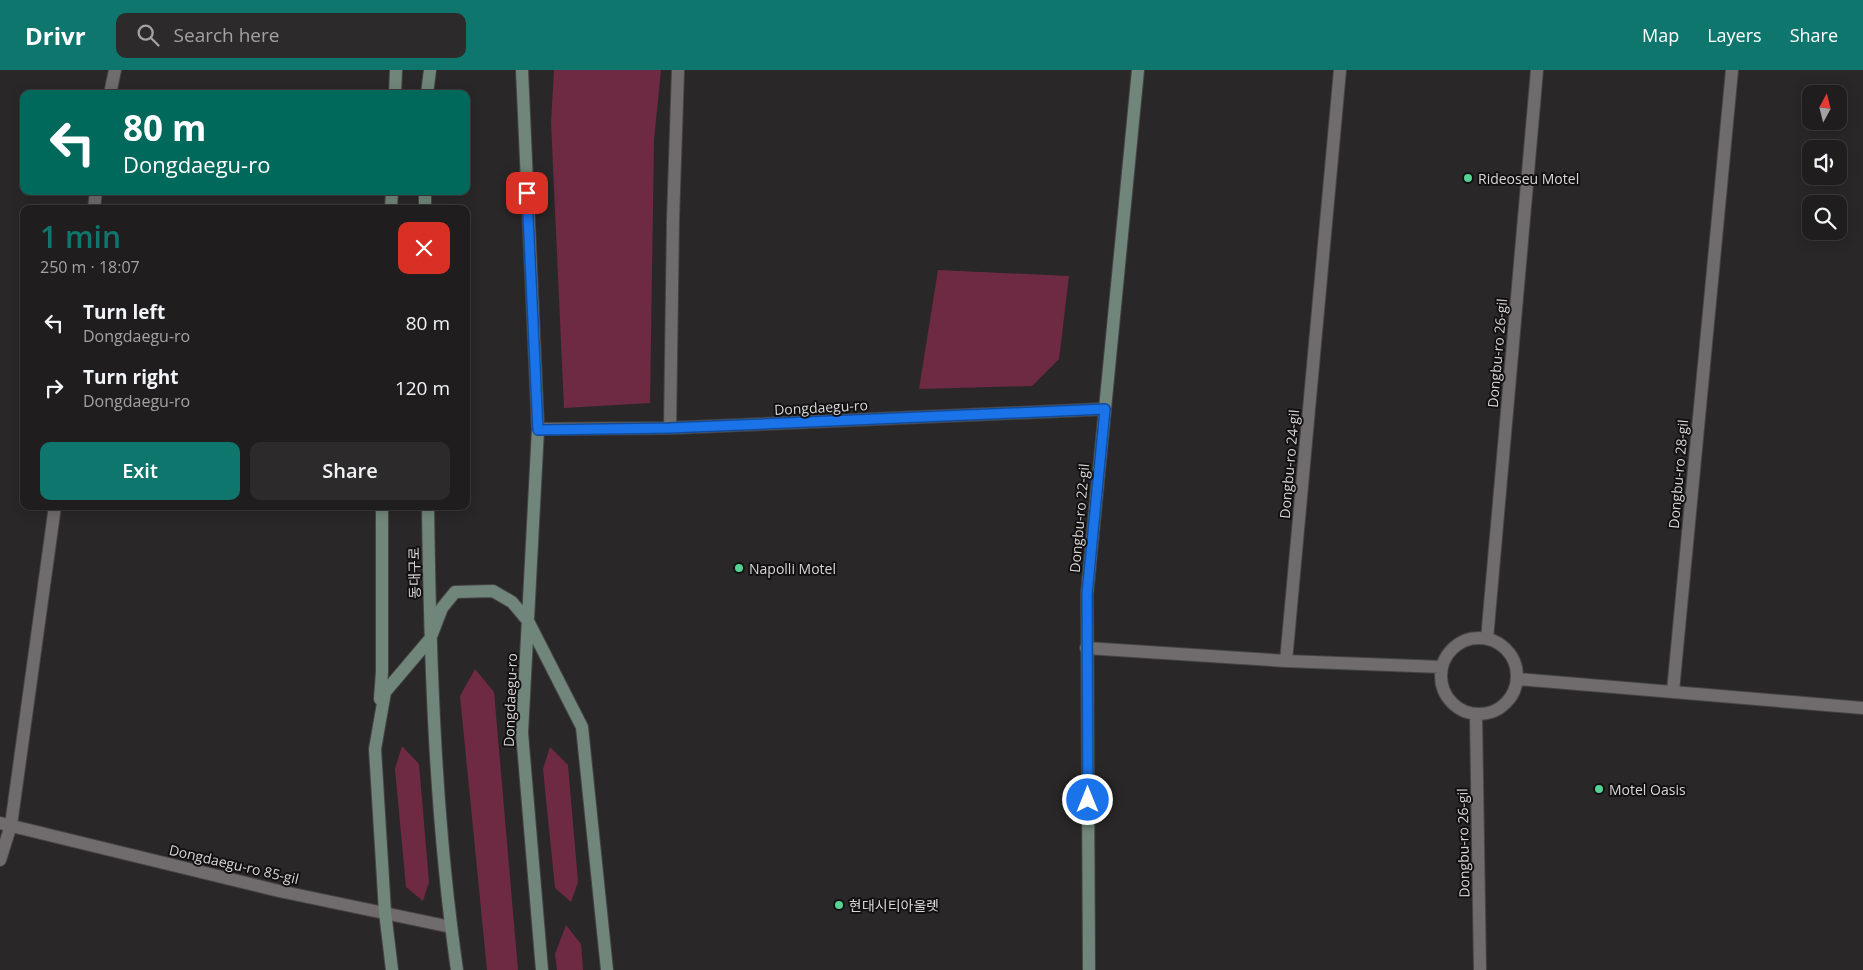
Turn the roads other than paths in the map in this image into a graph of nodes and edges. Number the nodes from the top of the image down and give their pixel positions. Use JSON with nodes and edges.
{"nodes":[{"id":1,"x":115,"y":70,"type":"edge"},
{"id":2,"x":396,"y":70,"type":"edge"},
{"id":3,"x":430,"y":70,"type":"edge"},
{"id":4,"x":522,"y":70,"type":"edge"},
{"id":5,"x":678,"y":70,"type":"edge"},
{"id":6,"x":1138,"y":70,"type":"edge"},
{"id":7,"x":1340,"y":70,"type":"edge"},
{"id":8,"x":1537,"y":70,"type":"edge"},
{"id":9,"x":1732,"y":70,"type":"edge"},
{"id":10,"x":111,"y":90,"type":"edge"},
{"id":11,"x":395,"y":90,"type":"edge"},
{"id":12,"x":428,"y":90,"type":"edge"},
{"id":13,"x":1105,"y":409,"type":"junction"},
{"id":14,"x":670,"y":428,"type":"junction"},
{"id":15,"x":538,"y":430,"type":"junction"},
{"id":16,"x":54,"y":510,"type":"edge"},
{"id":17,"x":382,"y":510,"type":"edge"},
{"id":18,"x":428,"y":510,"type":"edge"},
{"id":19,"x":528,"y":621,"type":"junction"},
{"id":20,"x":1487,"y":639,"type":"junction"},
{"id":21,"x":430,"y":640,"type":"junction"},
{"id":22,"x":1086,"y":648,"type":"junction"},
{"id":23,"x":1286,"y":661,"type":"junction"},
{"id":24,"x":1442,"y":667,"type":"junction"},
{"id":25,"x":1518,"y":679,"type":"junction"},
{"id":26,"x":1673,"y":692,"type":"junction"},
{"id":27,"x":1863,"y":708,"type":"edge"},
{"id":28,"x":1476,"y":715,"type":"junction"},
{"id":29,"x":375,"y":749,"type":"junction"},
{"id":30,"x":5,"y":824,"type":"edge"},
{"id":31,"x":0,"y":860,"type":"edge"},
{"id":32,"x":385,"y":912,"type":"junction"},
{"id":33,"x":451,"y":928,"type":"junction"},
{"id":34,"x":392,"y":970,"type":"edge"},
{"id":35,"x":457,"y":970,"type":"edge"},
{"id":36,"x":542,"y":970,"type":"edge"},
{"id":37,"x":607,"y":970,"type":"edge"},
{"id":38,"x":1089,"y":970,"type":"edge"},
{"id":39,"x":1480,"y":970,"type":"edge"}],
"edges":[{"from":1,"to":10,"type":"street"},
{"from":2,"to":11,"type":"main road"},
{"from":3,"to":12,"type":"main road"},
{"from":4,"to":15,"type":"main road","name":"Dongdaegu-ro"},
{"from":5,"to":14,"type":"street"},
{"from":6,"to":13,"type":"main road","name":"Dongbu-ro 22-gil"},
{"from":7,"to":23,"type":"street","name":"Dongbu-ro 24-gil"},
{"from":8,"to":20,"type":"street","name":"Dongbu-ro 26-gil"},
{"from":9,"to":26,"type":"street","name":"Dongbu-ro 28-gil"},
{"from":13,"to":14,"type":"street","name":"Dongdaegu-ro"},
{"from":13,"to":22,"type":"main road","name":"Dongbu-ro 22-gil"},
{"from":14,"to":15,"type":"street","name":"Dongdaegu-ro"},
{"from":15,"to":19,"type":"main road","name":"Dongdaegu-ro"},
{"from":16,"to":30,"type":"street"},
{"from":17,"to":29,"type":"main road"},
{"from":18,"to":21,"type":"main road","name":"동대구로"},
{"from":19,"to":21,"type":"main road"},
{"from":19,"to":36,"type":"main road","name":"Dongdaegu-ro"},
{"from":19,"to":37,"type":"main road"},
{"from":20,"to":24,"type":"street"},
{"from":20,"to":25,"type":"street"},
{"from":21,"to":29,"type":"main road"},
{"from":21,"to":33,"type":"main road"},
{"from":22,"to":23,"type":"street"},
{"from":22,"to":38,"type":"main road","name":"Dongbu-ro 22-gil"},
{"from":23,"to":24,"type":"street"},
{"from":24,"to":28,"type":"street"},
{"from":25,"to":26,"type":"street"},
{"from":25,"to":28,"type":"street"},
{"from":26,"to":27,"type":"street"},
{"from":28,"to":39,"type":"street","name":"Dongbu-ro 26-gil"},
{"from":29,"to":32,"type":"main road"},
{"from":30,"to":31,"type":"street"},
{"from":30,"to":32,"type":"street","name":"Dongdaegu-ro 85-gil"},
{"from":32,"to":33,"type":"street","name":"Dongdaegu-ro 85-gil"},
{"from":32,"to":34,"type":"main road"},
{"from":33,"to":35,"type":"main road"}]}
